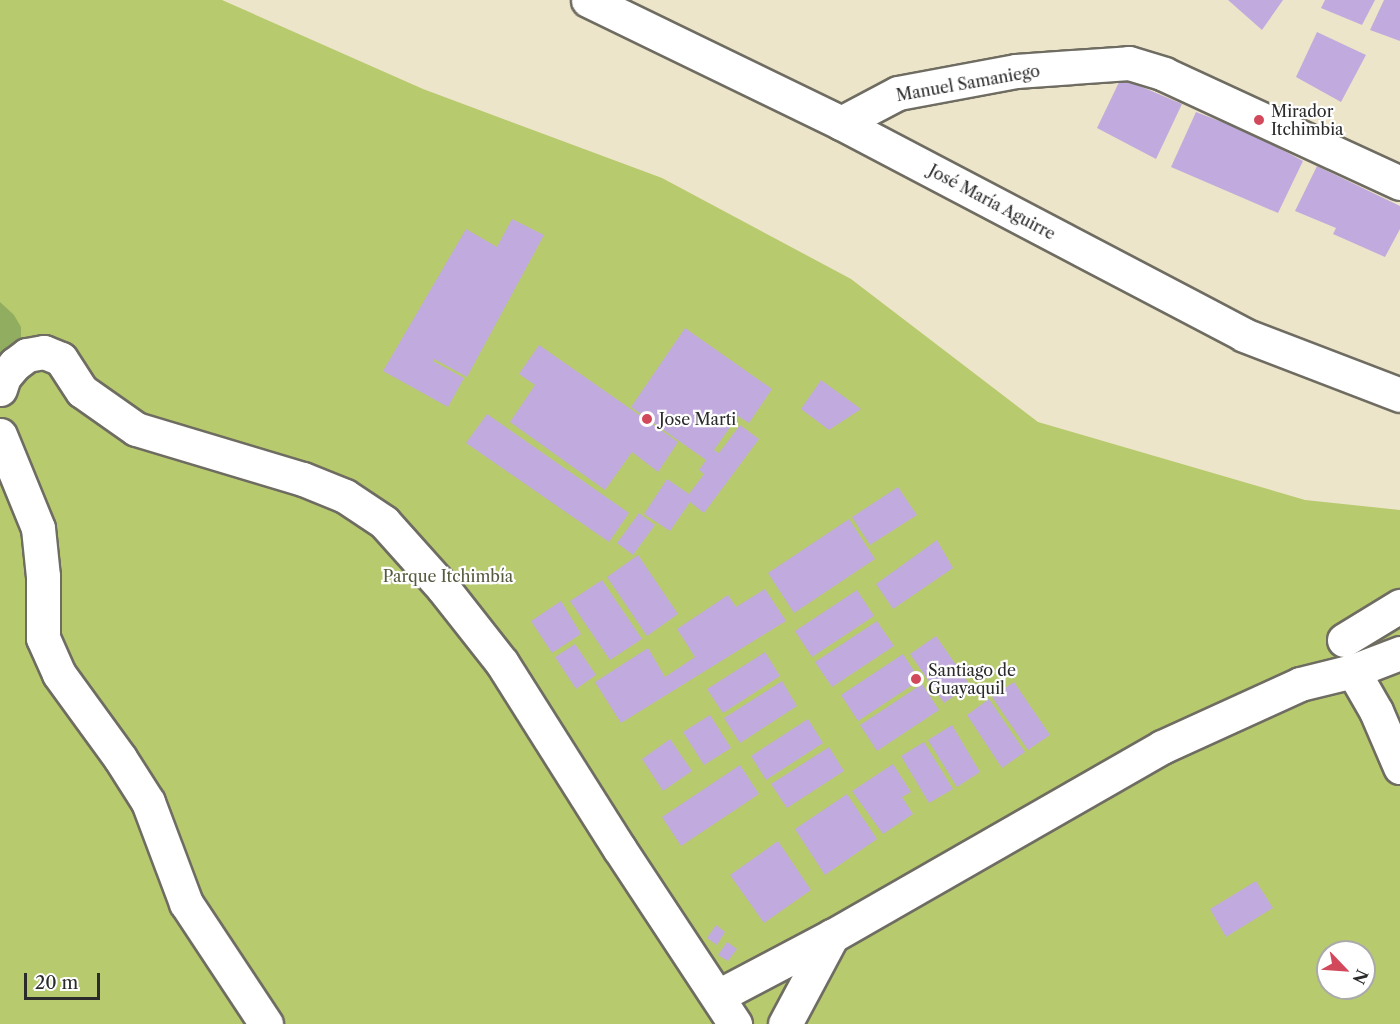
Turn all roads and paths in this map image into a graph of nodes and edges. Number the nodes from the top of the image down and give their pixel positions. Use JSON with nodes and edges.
{"nodes":[{"id":1,"x":588,"y":0,"type":"edge"},
{"id":2,"x":841,"y":123,"type":"junction"},
{"id":3,"x":1400,"y":183,"type":"edge"},
{"id":4,"x":0,"y":389,"type":"edge"},
{"id":5,"x":1400,"y":395,"type":"edge"},
{"id":6,"x":0,"y":435,"type":"edge"},
{"id":7,"x":1400,"y":606,"type":"edge"},
{"id":8,"x":1344,"y":640,"type":"dead end"},
{"id":9,"x":1400,"y":653,"type":"edge"},
{"id":10,"x":1353,"y":670,"type":"junction"},
{"id":11,"x":1400,"y":767,"type":"edge"},
{"id":12,"x":832,"y":936,"type":"junction"},
{"id":13,"x":718,"y":996,"type":"junction"},
{"id":14,"x":266,"y":1024,"type":"edge"},
{"id":15,"x":735,"y":1024,"type":"edge"},
{"id":16,"x":785,"y":1024,"type":"edge"}],
"edges":[{"from":1,"to":2,"type":"street","name":"José María Aguirre"},
{"from":2,"to":3,"type":"street","name":"Manuel Samaniego"},
{"from":2,"to":5,"type":"street","name":"José María Aguirre"},
{"from":4,"to":13,"type":"street"},
{"from":6,"to":14,"type":"street"},
{"from":7,"to":8,"type":"street"},
{"from":9,"to":10,"type":"street"},
{"from":10,"to":11,"type":"street"},
{"from":10,"to":12,"type":"street"},
{"from":12,"to":13,"type":"street"},
{"from":12,"to":16,"type":"street"},
{"from":13,"to":15,"type":"street"}]}
